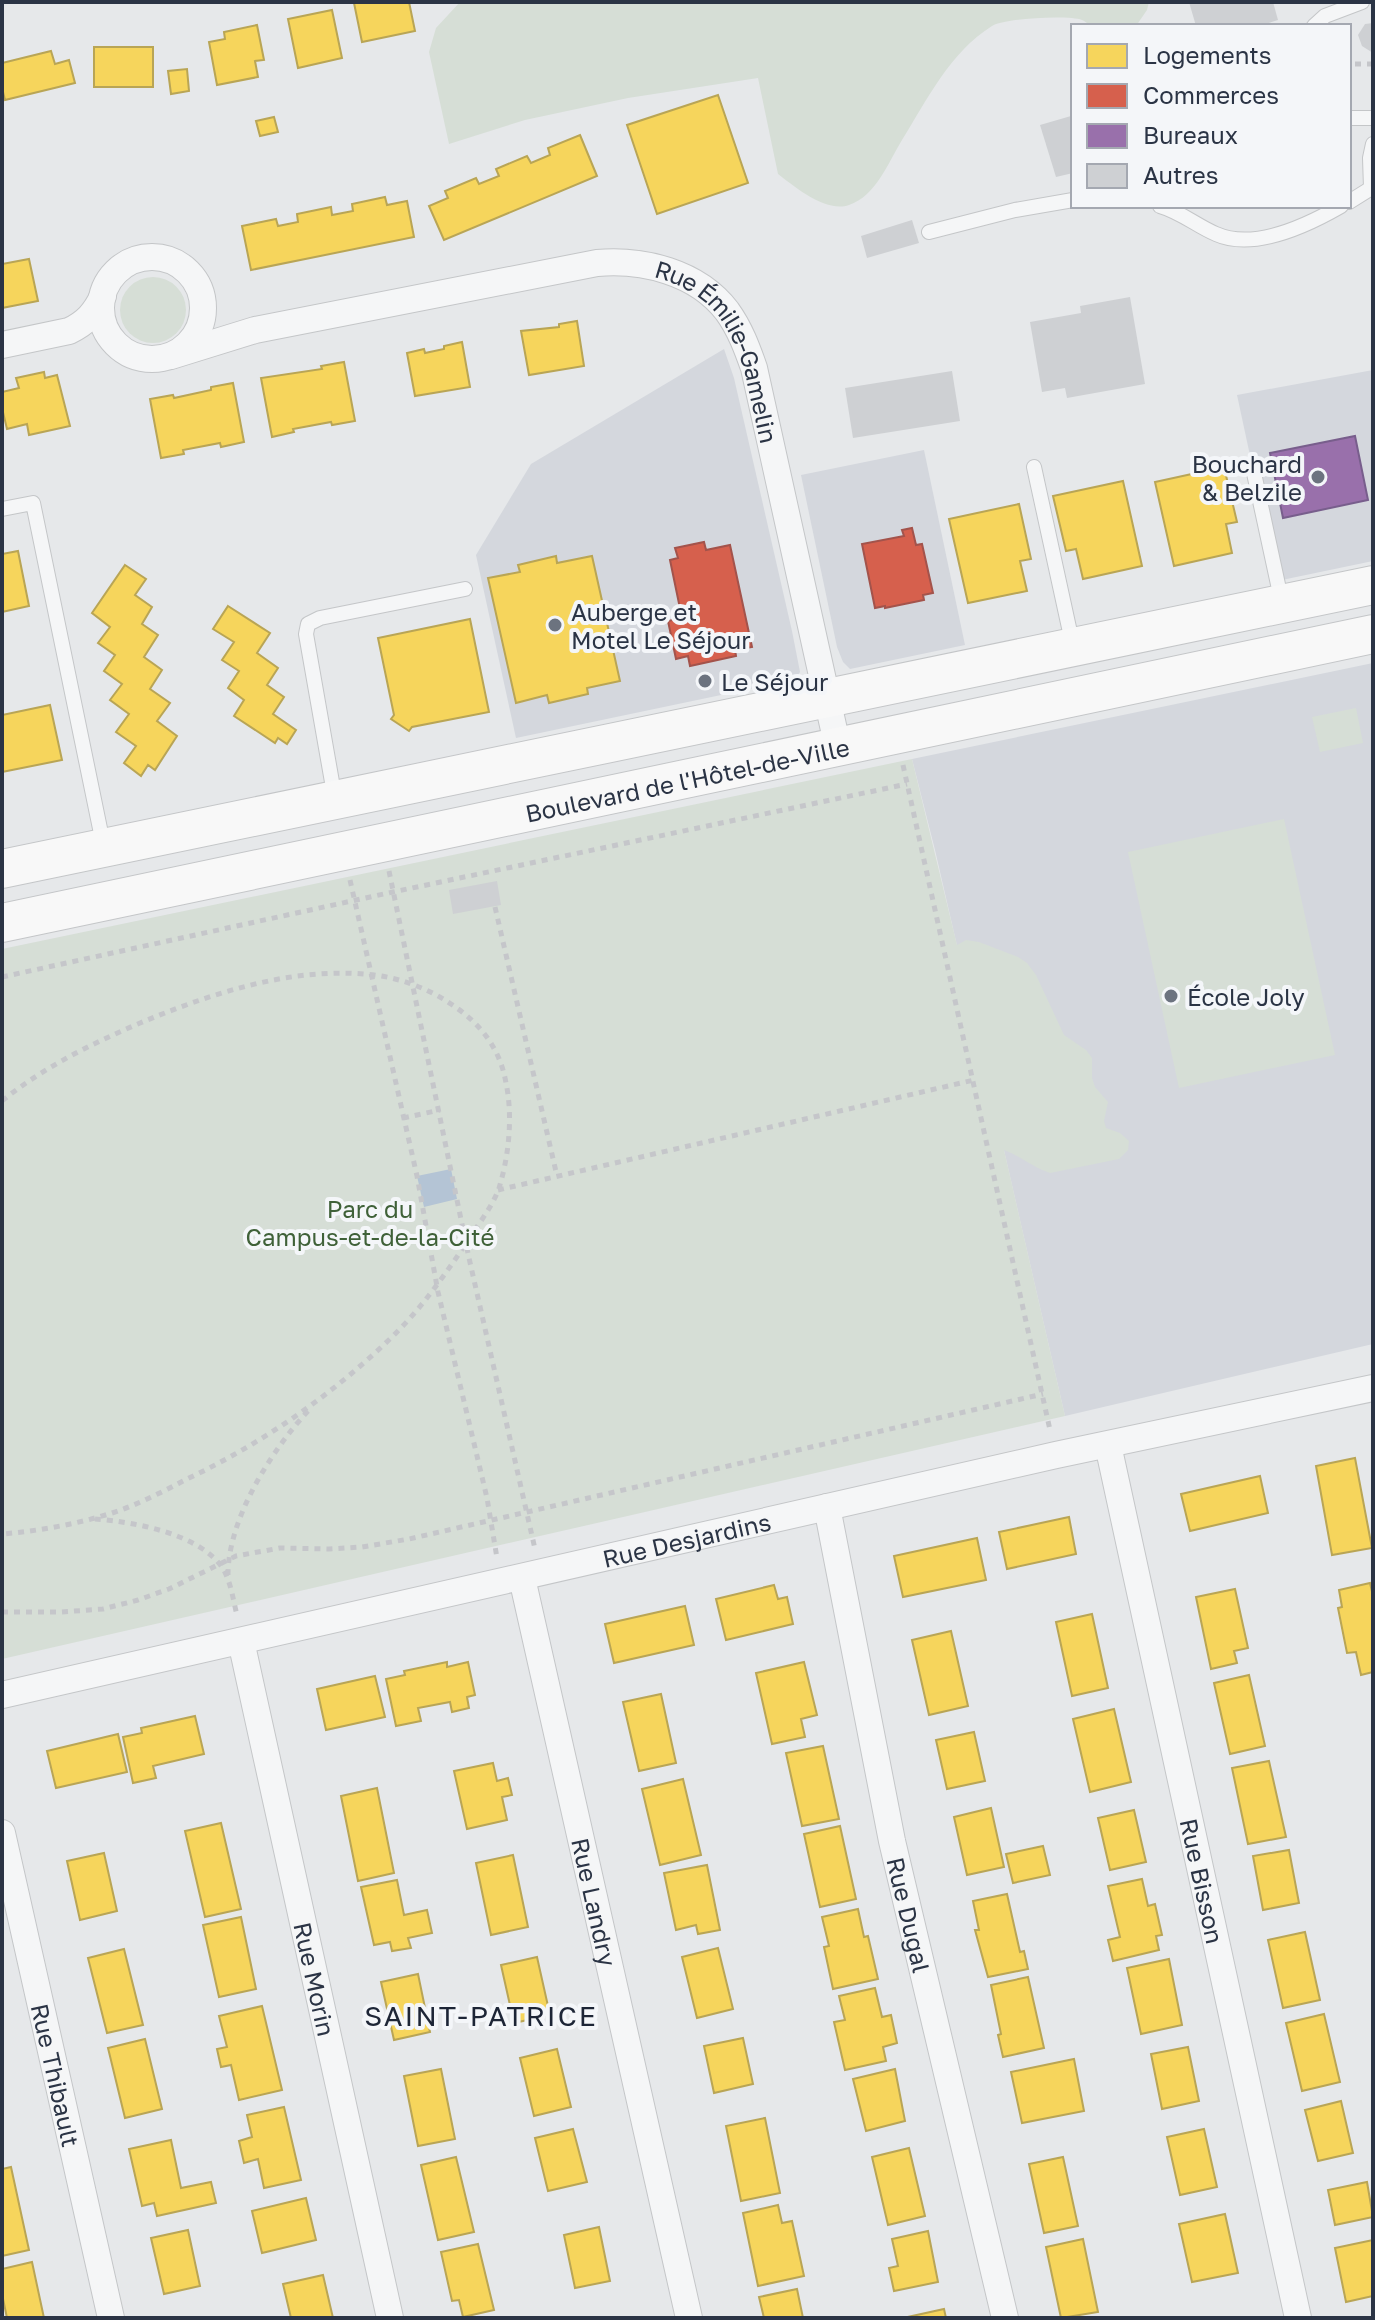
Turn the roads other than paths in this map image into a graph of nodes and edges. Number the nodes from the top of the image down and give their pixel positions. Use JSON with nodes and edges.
{"nodes":[{"id":1,"x":1362,"y":2,"type":"edge"},
{"id":2,"x":1316,"y":24,"type":"edge"},
{"id":3,"x":1351,"y":118,"type":"edge"},
{"id":4,"x":1373,"y":118,"type":"edge"},
{"id":5,"x":1373,"y":144,"type":"edge"},
{"id":6,"x":1372,"y":188,"type":"edge"},
{"id":7,"x":1071,"y":200,"type":"edge"},
{"id":8,"x":1351,"y":201,"type":"edge"},
{"id":9,"x":1165,"y":208,"type":"edge"},
{"id":10,"x":1337,"y":208,"type":"edge"},
{"id":11,"x":929,"y":232,"type":"dead end"},
{"id":12,"x":199,"y":286,"type":"junction"},
{"id":13,"x":103,"y":296,"type":"junction"},
{"id":14,"x":255,"y":330,"type":"junction"},
{"id":15,"x":42,"y":336,"type":"junction"},
{"id":16,"x":2,"y":345,"type":"edge"},
{"id":17,"x":171,"y":356,"type":"junction"},
{"id":18,"x":138,"y":358,"type":"junction"},
{"id":19,"x":1252,"y":464,"type":"dead end"},
{"id":20,"x":1034,"y":467,"type":"dead end"},
{"id":21,"x":2,"y":509,"type":"edge"},
{"id":22,"x":1373,"y":585,"type":"edge"},
{"id":23,"x":465,"y":589,"type":"dead end"},
{"id":24,"x":1282,"y":603,"type":"junction"},
{"id":25,"x":1373,"y":634,"type":"edge"},
{"id":26,"x":1073,"y":647,"type":"junction"},
{"id":27,"x":828,"y":697,"type":"junction"},
{"id":28,"x":838,"y":748,"type":"junction"},
{"id":29,"x":335,"y":801,"type":"junction"},
{"id":30,"x":104,"y":848,"type":"junction"},
{"id":31,"x":2,"y":869,"type":"edge"},
{"id":32,"x":2,"y":923,"type":"edge"},
{"id":33,"x":1373,"y":1388,"type":"edge"},
{"id":34,"x":1108,"y":1445,"type":"junction"},
{"id":35,"x":827,"y":1507,"type":"junction"},
{"id":36,"x":522,"y":1578,"type":"junction"},
{"id":37,"x":241,"y":1641,"type":"junction"},
{"id":38,"x":2,"y":1695,"type":"edge"},
{"id":39,"x":2,"y":1833,"type":"edge"},
{"id":40,"x":111,"y":2318,"type":"edge"},
{"id":41,"x":390,"y":2318,"type":"edge"},
{"id":42,"x":689,"y":2318,"type":"edge"},
{"id":43,"x":1005,"y":2318,"type":"edge"},
{"id":44,"x":1298,"y":2318,"type":"edge"}],
"edges":[{"from":1,"to":2,"type":"lane"},
{"from":3,"to":4,"type":"lane"},
{"from":5,"to":6,"type":"lane"},
{"from":6,"to":8,"type":"lane"},
{"from":7,"to":11,"type":"lane"},
{"from":9,"to":10,"type":"lane"},
{"from":12,"to":13,"type":"street"},
{"from":12,"to":14,"type":"street"},
{"from":12,"to":17,"type":"street"},
{"from":13,"to":15,"type":"street"},
{"from":13,"to":18,"type":"street"},
{"from":14,"to":17,"type":"street","name":"Rue Émilie-Gamelin"},
{"from":14,"to":27,"type":"street","name":"Rue Émilie-Gamelin"},
{"from":15,"to":16,"type":"street"},
{"from":15,"to":18,"type":"street","name":"Rue Émilie-Gamelin"},
{"from":17,"to":18,"type":"street","name":"Rue Émilie-Gamelin"},
{"from":19,"to":24,"type":"lane"},
{"from":20,"to":26,"type":"lane"},
{"from":21,"to":30,"type":"lane"},
{"from":22,"to":24,"type":"main road"},
{"from":23,"to":29,"type":"lane"},
{"from":24,"to":26,"type":"main road"},
{"from":25,"to":28,"type":"main road","name":"Boulevard de l'Hôtel-de-Ville"},
{"from":26,"to":27,"type":"main road"},
{"from":27,"to":28,"type":"street","name":"Rue Émilie-Gamelin"},
{"from":27,"to":29,"type":"main road"},
{"from":28,"to":32,"type":"main road","name":"Boulevard de l'Hôtel-de-Ville"},
{"from":29,"to":30,"type":"main road"},
{"from":30,"to":31,"type":"main road"},
{"from":33,"to":34,"type":"street","name":"Rue Desjardins"},
{"from":34,"to":35,"type":"street","name":"Rue Desjardins"},
{"from":34,"to":44,"type":"street","name":"Rue Bisson"},
{"from":35,"to":36,"type":"street","name":"Rue Desjardins"},
{"from":35,"to":43,"type":"street","name":"Rue Dugal"},
{"from":36,"to":37,"type":"street","name":"Rue Desjardins"},
{"from":36,"to":42,"type":"street","name":"Rue Landry"},
{"from":37,"to":38,"type":"street","name":"Rue Desjardins"},
{"from":37,"to":41,"type":"street","name":"Rue Morin"},
{"from":39,"to":40,"type":"street","name":"Rue Thibault"}]}
